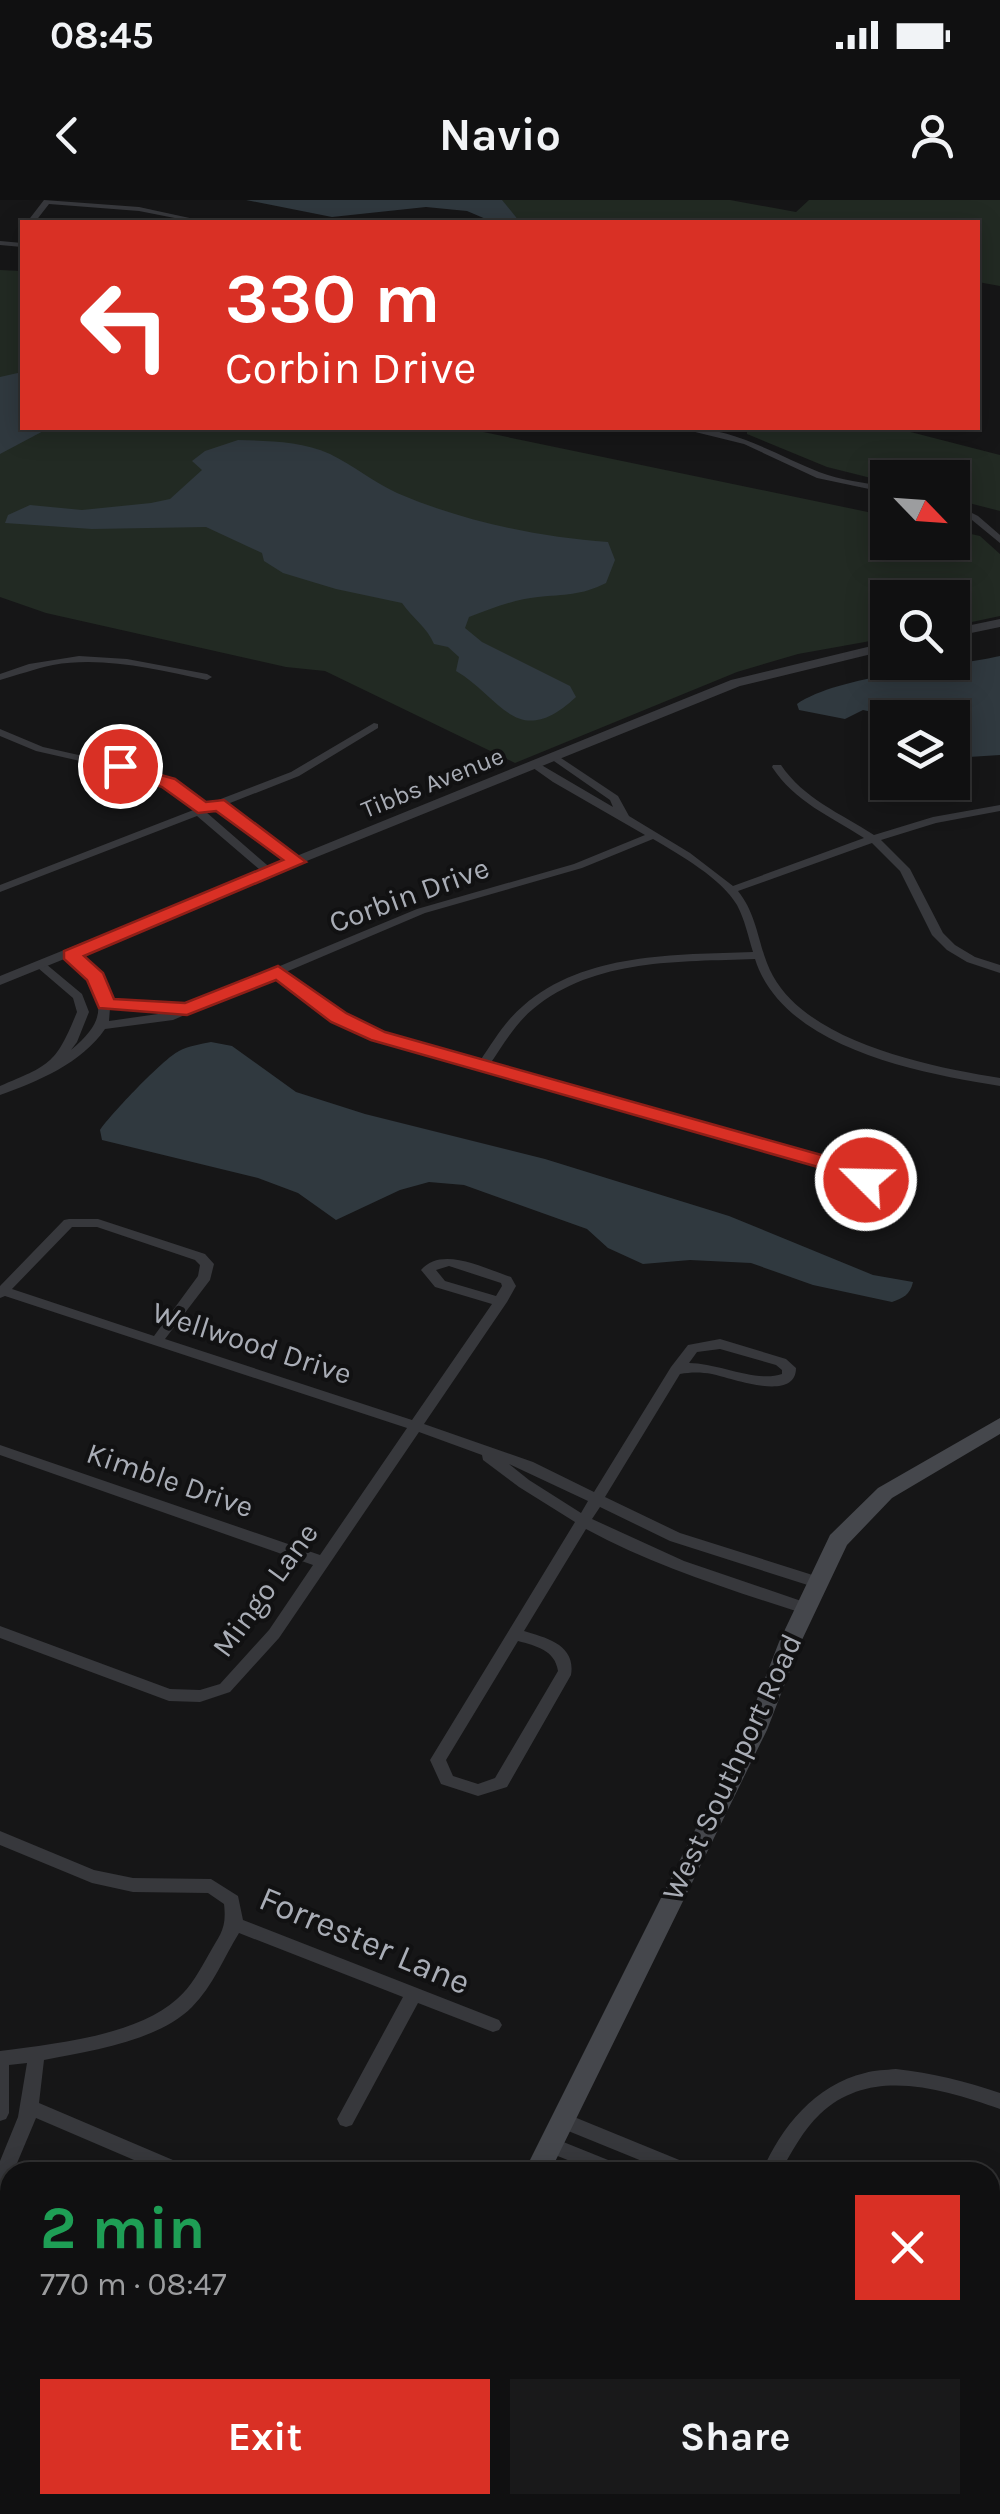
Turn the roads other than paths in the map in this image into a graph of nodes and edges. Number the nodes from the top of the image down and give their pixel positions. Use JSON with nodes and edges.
{"nodes":[{"id":1,"x":47,"y":201,"type":"edge"},
{"id":2,"x":194,"y":220,"type":"edge"},
{"id":3,"x":0,"y":243,"type":"edge"},
{"id":4,"x":19,"y":244,"type":"edge"},
{"id":5,"x":692,"y":430,"type":"edge"},
{"id":6,"x":870,"y":486,"type":"edge"},
{"id":7,"x":970,"y":519,"type":"edge"},
{"id":8,"x":1000,"y":540,"type":"edge"},
{"id":9,"x":1000,"y":624,"type":"edge"},
{"id":10,"x":970,"y":630,"type":"edge"},
{"id":11,"x":870,"y":650,"type":"edge"},
{"id":12,"x":0,"y":676,"type":"edge"},
{"id":13,"x":206,"y":677,"type":"dead end"},
{"id":14,"x":374,"y":726,"type":"dead end"},
{"id":15,"x":0,"y":732,"type":"edge"},
{"id":16,"x":555,"y":756,"type":"junction"},
{"id":17,"x":534,"y":765,"type":"junction"},
{"id":18,"x":777,"y":767,"type":"dead end"},
{"id":19,"x":218,"y":804,"type":"junction"},
{"id":20,"x":1000,"y":808,"type":"edge"},
{"id":21,"x":202,"y":811,"type":"junction"},
{"id":22,"x":624,"y":818,"type":"junction"},
{"id":23,"x":652,"y":836,"type":"junction"},
{"id":24,"x":876,"y":841,"type":"junction"},
{"id":25,"x":297,"y":862,"type":"junction"},
{"id":26,"x":270,"y":872,"type":"junction"},
{"id":27,"x":0,"y":889,"type":"edge"},
{"id":28,"x":731,"y":890,"type":"junction"},
{"id":29,"x":760,"y":954,"type":"junction"},
{"id":30,"x":71,"y":955,"type":"junction"},
{"id":31,"x":42,"y":966,"type":"junction"},
{"id":32,"x":1000,"y":969,"type":"edge"},
{"id":33,"x":278,"y":972,"type":"junction"},
{"id":34,"x":0,"y":981,"type":"edge"},
{"id":35,"x":187,"y":1010,"type":"junction"},
{"id":36,"x":104,"y":1016,"type":"junction"},
{"id":37,"x":82,"y":1018,"type":"junction"},
{"id":38,"x":482,"y":1066,"type":"junction"},
{"id":39,"x":52,"y":1068,"type":"junction"},
{"id":40,"x":1000,"y":1082,"type":"edge"},
{"id":41,"x":0,"y":1091,"type":"edge"},
{"id":42,"x":874,"y":1188,"type":"dead end"},
{"id":43,"x":1,"y":1292,"type":"edge"},
{"id":44,"x":500,"y":1302,"type":"junction"},
{"id":45,"x":157,"y":1341,"type":"junction"},
{"id":46,"x":676,"y":1370,"type":"junction"},
{"id":47,"x":1000,"y":1425,"type":"edge"},
{"id":48,"x":414,"y":1426,"type":"junction"},
{"id":49,"x":0,"y":1450,"type":"edge"},
{"id":50,"x":486,"y":1454,"type":"junction"},
{"id":51,"x":596,"y":1499,"type":"junction"},
{"id":52,"x":583,"y":1521,"type":"junction"},
{"id":53,"x":322,"y":1562,"type":"junction"},
{"id":54,"x":817,"y":1582,"type":"junction"},
{"id":55,"x":805,"y":1608,"type":"junction"},
{"id":56,"x":0,"y":1632,"type":"edge"},
{"id":57,"x":514,"y":1634,"type":"junction"},
{"id":58,"x":0,"y":1838,"type":"edge"},
{"id":59,"x":236,"y":1924,"type":"junction"},
{"id":60,"x":414,"y":1994,"type":"junction"},
{"id":61,"x":493,"y":2025,"type":"dead end"},
{"id":62,"x":36,"y":2052,"type":"junction"},
{"id":63,"x":0,"y":2060,"type":"edge"},
{"id":64,"x":1000,"y":2101,"type":"edge"},
{"id":65,"x":31,"y":2108,"type":"junction"},
{"id":66,"x":0,"y":2113,"type":"edge"},
{"id":67,"x":346,"y":2119,"type":"dead end"},
{"id":68,"x":562,"y":2120,"type":"junction"},
{"id":69,"x":551,"y":2145,"type":"junction"},
{"id":70,"x":8,"y":2162,"type":"edge"},
{"id":71,"x":157,"y":2162,"type":"edge"},
{"id":72,"x":542,"y":2162,"type":"edge"},
{"id":73,"x":593,"y":2162,"type":"edge"},
{"id":74,"x":664,"y":2162,"type":"edge"},
{"id":75,"x":777,"y":2162,"type":"edge"}],
"edges":[{"from":1,"to":2,"type":"street"},
{"from":3,"to":4,"type":"street"},
{"from":5,"to":6,"type":"street"},
{"from":7,"to":8,"type":"street"},
{"from":9,"to":10,"type":"street"},
{"from":11,"to":16,"type":"street","name":"Tibbs Avenue"},
{"from":12,"to":13,"type":"street"},
{"from":14,"to":19,"type":"street"},
{"from":15,"to":21,"type":"street"},
{"from":16,"to":17,"type":"street","name":"Tibbs Avenue"},
{"from":16,"to":22,"type":"street"},
{"from":17,"to":22,"type":"street"},
{"from":17,"to":25,"type":"street","name":"Tibbs Avenue"},
{"from":18,"to":24,"type":"street"},
{"from":19,"to":21,"type":"street"},
{"from":19,"to":25,"type":"street"},
{"from":20,"to":24,"type":"street"},
{"from":21,"to":26,"type":"street"},
{"from":21,"to":27,"type":"street"},
{"from":22,"to":23,"type":"street"},
{"from":23,"to":28,"type":"street"},
{"from":23,"to":33,"type":"street","name":"Corbin Drive"},
{"from":24,"to":28,"type":"street"},
{"from":24,"to":32,"type":"street"},
{"from":25,"to":26,"type":"street","name":"Tibbs Avenue"},
{"from":26,"to":30,"type":"street","name":"Tibbs Avenue"},
{"from":28,"to":29,"type":"street"},
{"from":29,"to":38,"type":"street"},
{"from":29,"to":40,"type":"street"},
{"from":30,"to":31,"type":"street","name":"Tibbs Avenue"},
{"from":30,"to":36,"type":"street"},
{"from":31,"to":34,"type":"street","name":"Tibbs Avenue"},
{"from":31,"to":37,"type":"street"},
{"from":33,"to":35,"type":"street","name":"Corbin Drive"},
{"from":33,"to":38,"type":"street"},
{"from":35,"to":36,"type":"street","name":"Corbin Drive"},
{"from":35,"to":36,"type":"street","name":"Corbin Drive"},
{"from":36,"to":37,"type":"street"},
{"from":36,"to":39,"type":"street"},
{"from":37,"to":39,"type":"street"},
{"from":38,"to":42,"type":"street"},
{"from":39,"to":41,"type":"street"},
{"from":43,"to":45,"type":"street","name":"Wellwood Drive"},
{"from":43,"to":45,"type":"street"},
{"from":44,"to":44,"type":"street"},
{"from":44,"to":48,"type":"street","name":"Mingo Lane"},
{"from":45,"to":48,"type":"street","name":"Wellwood Drive"},
{"from":46,"to":46,"type":"street"},
{"from":46,"to":51,"type":"street"},
{"from":47,"to":54,"type":"main road","name":"West Southport Road"},
{"from":48,"to":50,"type":"street","name":"Wellwood Drive"},
{"from":48,"to":53,"type":"street","name":"Mingo Lane"},
{"from":49,"to":53,"type":"street","name":"Kimble Drive"},
{"from":50,"to":51,"type":"street","name":"Wellwood Drive"},
{"from":50,"to":52,"type":"street","name":"Wellwood Drive"},
{"from":51,"to":52,"type":"street"},
{"from":51,"to":54,"type":"street","name":"Wellwood Drive"},
{"from":52,"to":55,"type":"street","name":"Wellwood Drive"},
{"from":52,"to":57,"type":"street"},
{"from":53,"to":56,"type":"street","name":"Mingo Lane"},
{"from":54,"to":55,"type":"main road","name":"West Southport Road"},
{"from":55,"to":68,"type":"main road","name":"West Southport Road"},
{"from":57,"to":57,"type":"street"},
{"from":58,"to":59,"type":"street","name":"Forrester Lane"},
{"from":59,"to":60,"type":"street","name":"Forrester Lane"},
{"from":59,"to":62,"type":"street"},
{"from":60,"to":61,"type":"street","name":"Forrester Lane"},
{"from":60,"to":67,"type":"street"},
{"from":62,"to":63,"type":"street"},
{"from":62,"to":65,"type":"street"},
{"from":63,"to":66,"type":"street"},
{"from":64,"to":75,"type":"street"},
{"from":65,"to":70,"type":"street"},
{"from":65,"to":71,"type":"street"},
{"from":68,"to":69,"type":"main road","name":"West Southport Road"},
{"from":68,"to":74,"type":"street"},
{"from":69,"to":72,"type":"main road","name":"West Southport Road"},
{"from":69,"to":73,"type":"street"}]}
